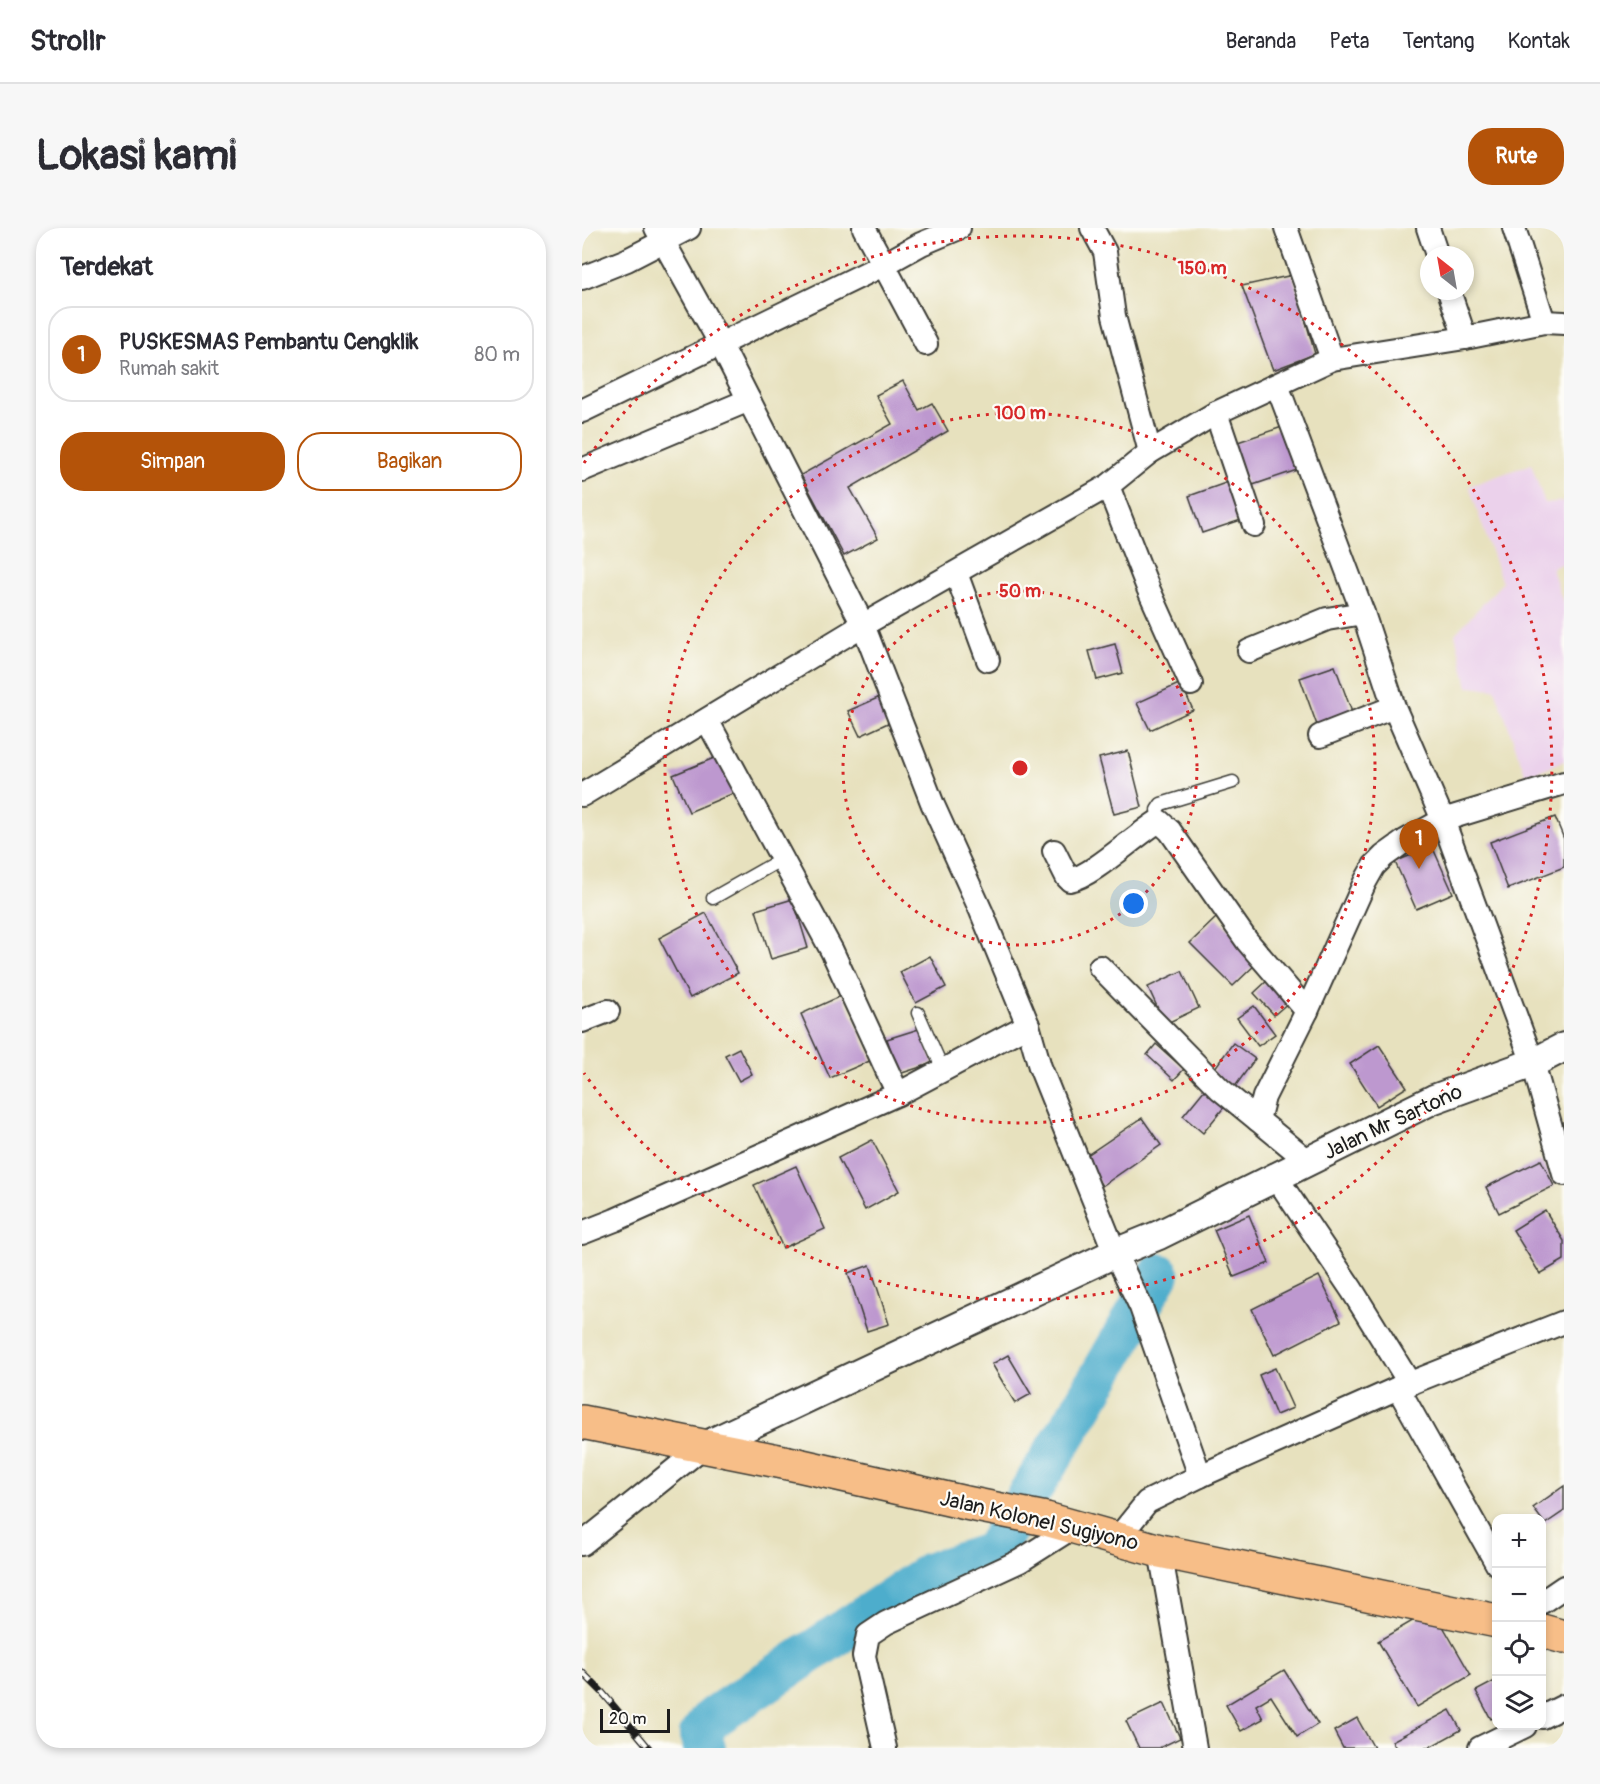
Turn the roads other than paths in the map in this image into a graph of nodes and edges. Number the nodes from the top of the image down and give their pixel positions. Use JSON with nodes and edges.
{"nodes":[{"id":1,"x":689,"y":228,"type":"edge"},
{"id":2,"x":864,"y":228,"type":"edge"},
{"id":3,"x":959,"y":228,"type":"edge"},
{"id":4,"x":1092,"y":228,"type":"edge"},
{"id":5,"x":1286,"y":228,"type":"edge"},
{"id":6,"x":1428,"y":228,"type":"edge"},
{"id":7,"x":1514,"y":228,"type":"edge"},
{"id":8,"x":659,"y":235,"type":"edge"},
{"id":9,"x":1434,"y":246,"type":"edge"},
{"id":10,"x":883,"y":265,"type":"junction"},
{"id":11,"x":582,"y":278,"type":"edge"},
{"id":12,"x":1452,"y":300,"type":"edge"},
{"id":13,"x":1554,"y":322,"type":"edge"},
{"id":14,"x":1465,"y":338,"type":"junction"},
{"id":15,"x":720,"y":343,"type":"junction"},
{"id":16,"x":926,"y":344,"type":"dead end"},
{"id":17,"x":1332,"y":359,"type":"junction"},
{"id":18,"x":1277,"y":385,"type":"junction"},
{"id":19,"x":749,"y":400,"type":"junction"},
{"id":20,"x":582,"y":411,"type":"edge"},
{"id":21,"x":1216,"y":413,"type":"junction"},
{"id":22,"x":1150,"y":452,"type":"junction"},
{"id":23,"x":582,"y":470,"type":"edge"},
{"id":24,"x":1108,"y":486,"type":"junction"},
{"id":25,"x":1254,"y":525,"type":"dead end"},
{"id":26,"x":956,"y":573,"type":"junction"},
{"id":27,"x":1363,"y":613,"type":"junction"},
{"id":28,"x":878,"y":617,"type":"junction"},
{"id":29,"x":1249,"y":651,"type":"dead end"},
{"id":30,"x":988,"y":660,"type":"dead end"},
{"id":31,"x":1191,"y":684,"type":"dead end"},
{"id":32,"x":1394,"y":707,"type":"junction"},
{"id":33,"x":707,"y":720,"type":"junction"},
{"id":34,"x":1320,"y":736,"type":"dead end"},
{"id":35,"x":1233,"y":782,"type":"dead end"},
{"id":36,"x":1564,"y":783,"type":"edge"},
{"id":37,"x":583,"y":792,"type":"edge"},
{"id":38,"x":1443,"y":820,"type":"junction"},
{"id":39,"x":1159,"y":821,"type":"junction"},
{"id":40,"x":1054,"y":851,"type":"dead end"},
{"id":41,"x":782,"y":859,"type":"junction"},
{"id":42,"x":713,"y":898,"type":"dead end"},
{"id":43,"x":1100,"y":967,"type":"dead end"},
{"id":44,"x":608,"y":1011,"type":"dead end"},
{"id":45,"x":1307,"y":1011,"type":"junction"},
{"id":46,"x":918,"y":1013,"type":"dead end"},
{"id":47,"x":582,"y":1021,"type":"edge"},
{"id":48,"x":1028,"y":1025,"type":"junction"},
{"id":49,"x":1564,"y":1047,"type":"edge"},
{"id":50,"x":1533,"y":1063,"type":"junction"},
{"id":51,"x":943,"y":1070,"type":"junction"},
{"id":52,"x":898,"y":1094,"type":"junction"},
{"id":53,"x":1258,"y":1120,"type":"junction"},
{"id":54,"x":1308,"y":1161,"type":"junction"},
{"id":55,"x":1564,"y":1174,"type":"edge"},
{"id":56,"x":1276,"y":1178,"type":"junction"},
{"id":57,"x":582,"y":1233,"type":"edge"},
{"id":58,"x":1120,"y":1265,"type":"junction"},
{"id":59,"x":1564,"y":1322,"type":"edge"},
{"id":60,"x":1404,"y":1386,"type":"junction"},
{"id":61,"x":582,"y":1422,"type":"edge"},
{"id":62,"x":703,"y":1447,"type":"junction"},
{"id":63,"x":1200,"y":1476,"type":"junction"},
{"id":64,"x":1130,"y":1522,"type":"junction"},
{"id":65,"x":1059,"y":1523,"type":"junction"},
{"id":66,"x":582,"y":1544,"type":"edge"},
{"id":67,"x":1160,"y":1551,"type":"junction"},
{"id":68,"x":1492,"y":1554,"type":"edge"},
{"id":69,"x":1564,"y":1587,"type":"edge"},
{"id":70,"x":1546,"y":1599,"type":"edge"},
{"id":71,"x":1492,"y":1620,"type":"edge"},
{"id":72,"x":1546,"y":1632,"type":"edge"},
{"id":73,"x":1564,"y":1637,"type":"edge"},
{"id":74,"x":1564,"y":1706,"type":"edge"},
{"id":75,"x":1546,"y":1715,"type":"edge"},
{"id":76,"x":1515,"y":1730,"type":"edge"},
{"id":77,"x":885,"y":1748,"type":"edge"},
{"id":78,"x":1195,"y":1748,"type":"edge"},
{"id":79,"x":1480,"y":1748,"type":"edge"}],
"edges":[{"from":1,"to":8,"type":"street"},
{"from":2,"to":10,"type":"street"},
{"from":3,"to":10,"type":"street"},
{"from":4,"to":22,"type":"street"},
{"from":5,"to":17,"type":"street"},
{"from":6,"to":9,"type":"street"},
{"from":7,"to":13,"type":"street"},
{"from":8,"to":11,"type":"street"},
{"from":8,"to":15,"type":"street"},
{"from":10,"to":15,"type":"street"},
{"from":10,"to":16,"type":"street"},
{"from":12,"to":14,"type":"street"},
{"from":13,"to":14,"type":"street"},
{"from":14,"to":17,"type":"street"},
{"from":15,"to":19,"type":"street"},
{"from":15,"to":20,"type":"street"},
{"from":17,"to":18,"type":"street"},
{"from":18,"to":21,"type":"street"},
{"from":18,"to":27,"type":"street"},
{"from":19,"to":23,"type":"street"},
{"from":19,"to":28,"type":"street"},
{"from":21,"to":22,"type":"street"},
{"from":21,"to":25,"type":"street"},
{"from":22,"to":24,"type":"street"},
{"from":24,"to":26,"type":"street"},
{"from":24,"to":31,"type":"street"},
{"from":26,"to":28,"type":"street"},
{"from":26,"to":30,"type":"street"},
{"from":27,"to":29,"type":"street"},
{"from":27,"to":32,"type":"street"},
{"from":28,"to":33,"type":"street"},
{"from":28,"to":48,"type":"street"},
{"from":32,"to":34,"type":"street"},
{"from":32,"to":38,"type":"street"},
{"from":33,"to":37,"type":"street"},
{"from":33,"to":41,"type":"street"},
{"from":35,"to":39,"type":"lane"},
{"from":36,"to":38,"type":"street"},
{"from":38,"to":45,"type":"street"},
{"from":38,"to":50,"type":"street"},
{"from":39,"to":40,"type":"street"},
{"from":39,"to":45,"type":"street"},
{"from":41,"to":42,"type":"lane"},
{"from":41,"to":52,"type":"street"},
{"from":43,"to":53,"type":"street"},
{"from":44,"to":47,"type":"street"},
{"from":45,"to":53,"type":"street"},
{"from":46,"to":51,"type":"lane"},
{"from":48,"to":51,"type":"street"},
{"from":48,"to":58,"type":"street"},
{"from":49,"to":50,"type":"street","name":"Jalan Mr Sartono"},
{"from":50,"to":54,"type":"street","name":"Jalan Mr Sartono"},
{"from":50,"to":55,"type":"street"},
{"from":51,"to":52,"type":"street"},
{"from":52,"to":57,"type":"street"},
{"from":53,"to":54,"type":"street"},
{"from":54,"to":56,"type":"street","name":"Jalan Mr Sartono"},
{"from":56,"to":58,"type":"street","name":"Jalan Mr Sartono"},
{"from":56,"to":60,"type":"street"},
{"from":58,"to":62,"type":"street","name":"Jalan Mr Sartono"},
{"from":58,"to":63,"type":"street"},
{"from":59,"to":60,"type":"street"},
{"from":60,"to":63,"type":"street"},
{"from":60,"to":68,"type":"street"},
{"from":61,"to":62,"type":"main road","name":"Jalan Kolonel Sugiyono"},
{"from":62,"to":65,"type":"main road","name":"Jalan Kolonel Sugiyono"},
{"from":62,"to":66,"type":"street"},
{"from":63,"to":64,"type":"street"},
{"from":64,"to":65,"type":"main road","name":"Jalan Kolonel Sugiyono"},
{"from":64,"to":67,"type":"main road","name":"Jalan Kolonel Sugiyono"},
{"from":65,"to":77,"type":"street"},
{"from":67,"to":71,"type":"main road","name":"Jalan Kolonel Sugiyono"},
{"from":67,"to":78,"type":"street"},
{"from":69,"to":70,"type":"street"},
{"from":72,"to":73,"type":"main road"},
{"from":74,"to":75,"type":"street"},
{"from":76,"to":79,"type":"street"}]}
